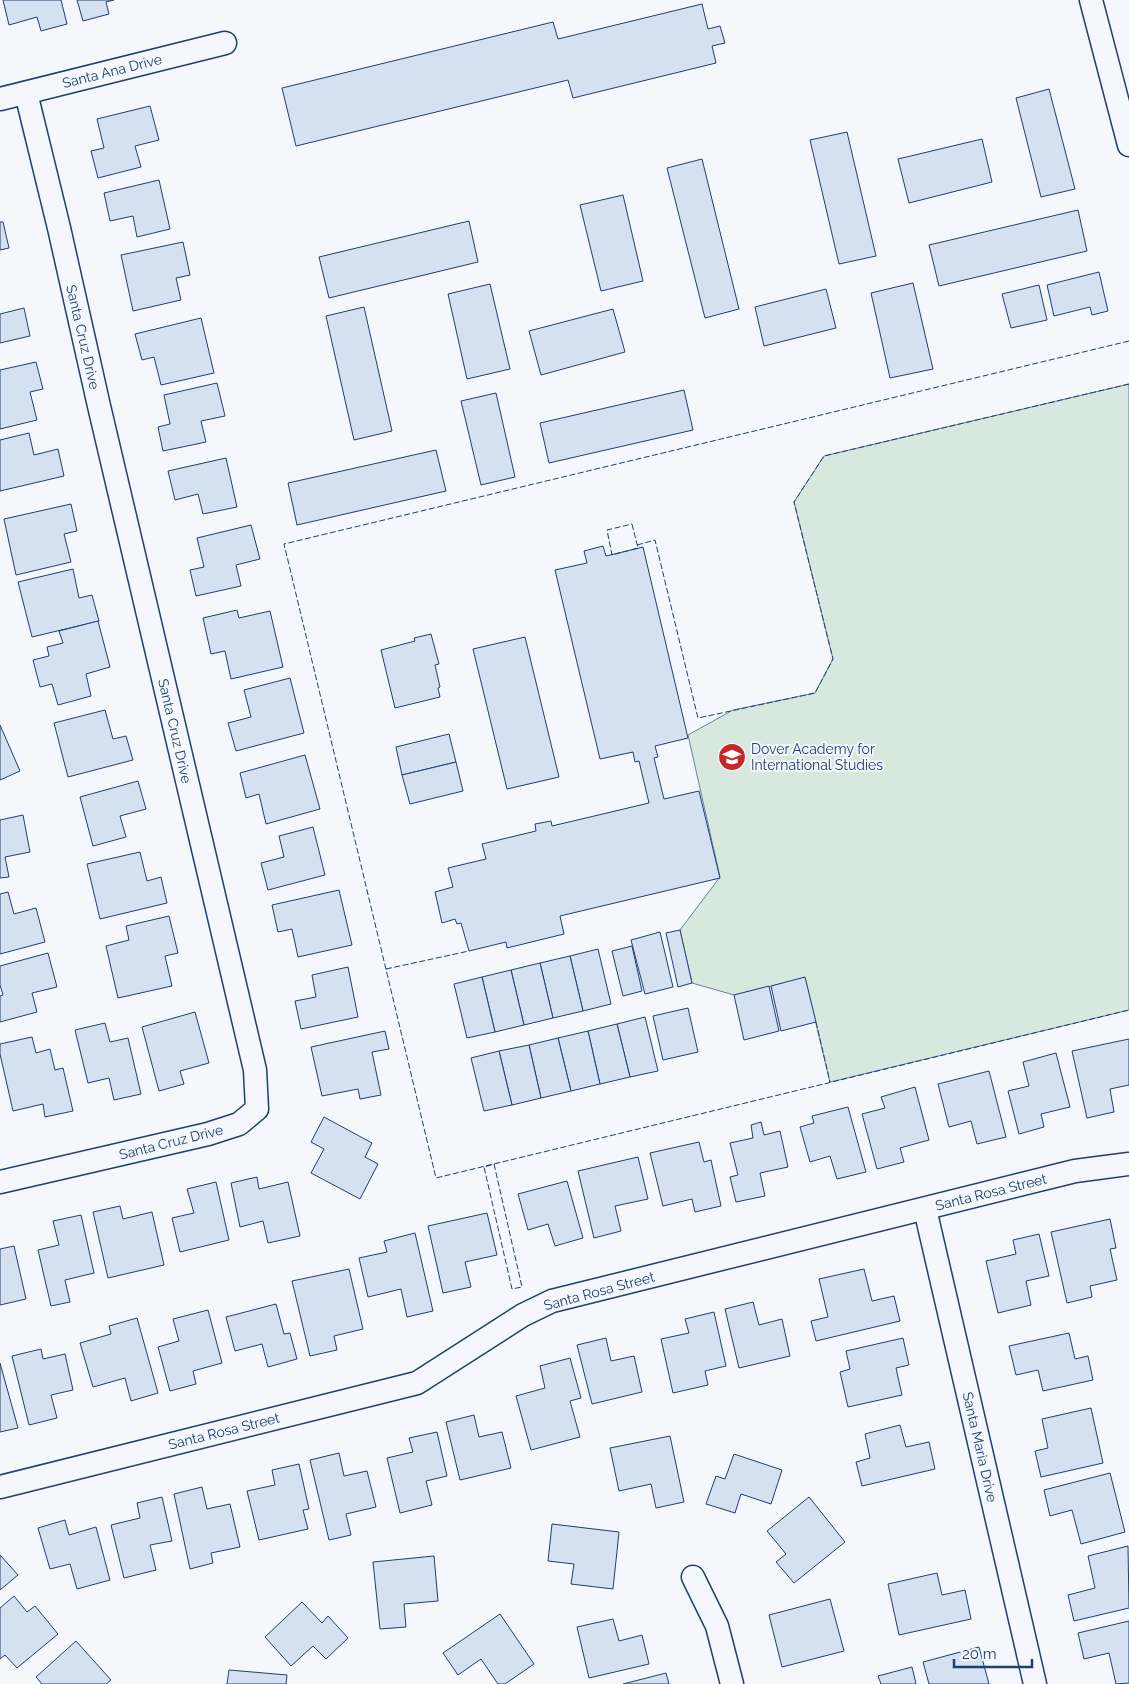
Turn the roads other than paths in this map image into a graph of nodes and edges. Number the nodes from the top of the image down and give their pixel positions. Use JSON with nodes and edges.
{"nodes":[{"id":1,"x":1091,"y":0,"type":"edge"},
{"id":2,"x":224,"y":43,"type":"dead end"},
{"id":3,"x":26,"y":93,"type":"junction"},
{"id":4,"x":0,"y":99,"type":"edge"},
{"id":5,"x":1129,"y":144,"type":"edge"},
{"id":6,"x":1129,"y":1164,"type":"edge"},
{"id":7,"x":0,"y":1182,"type":"edge"},
{"id":8,"x":925,"y":1209,"type":"junction"},
{"id":9,"x":0,"y":1487,"type":"edge"},
{"id":10,"x":693,"y":1577,"type":"dead end"},
{"id":11,"x":732,"y":1684,"type":"edge"},
{"id":12,"x":1035,"y":1684,"type":"edge"}],
"edges":[{"from":1,"to":5,"type":"street"},
{"from":2,"to":3,"type":"street","name":"Santa Ana Drive"},
{"from":3,"to":4,"type":"street","name":"Santa Ana Drive"},
{"from":3,"to":7,"type":"street","name":"Santa Cruz Drive"},
{"from":6,"to":8,"type":"street","name":"Santa Rosa Street"},
{"from":8,"to":9,"type":"street","name":"Santa Rosa Street"},
{"from":8,"to":12,"type":"street","name":"Santa Maria Drive"},
{"from":10,"to":11,"type":"street"}]}
